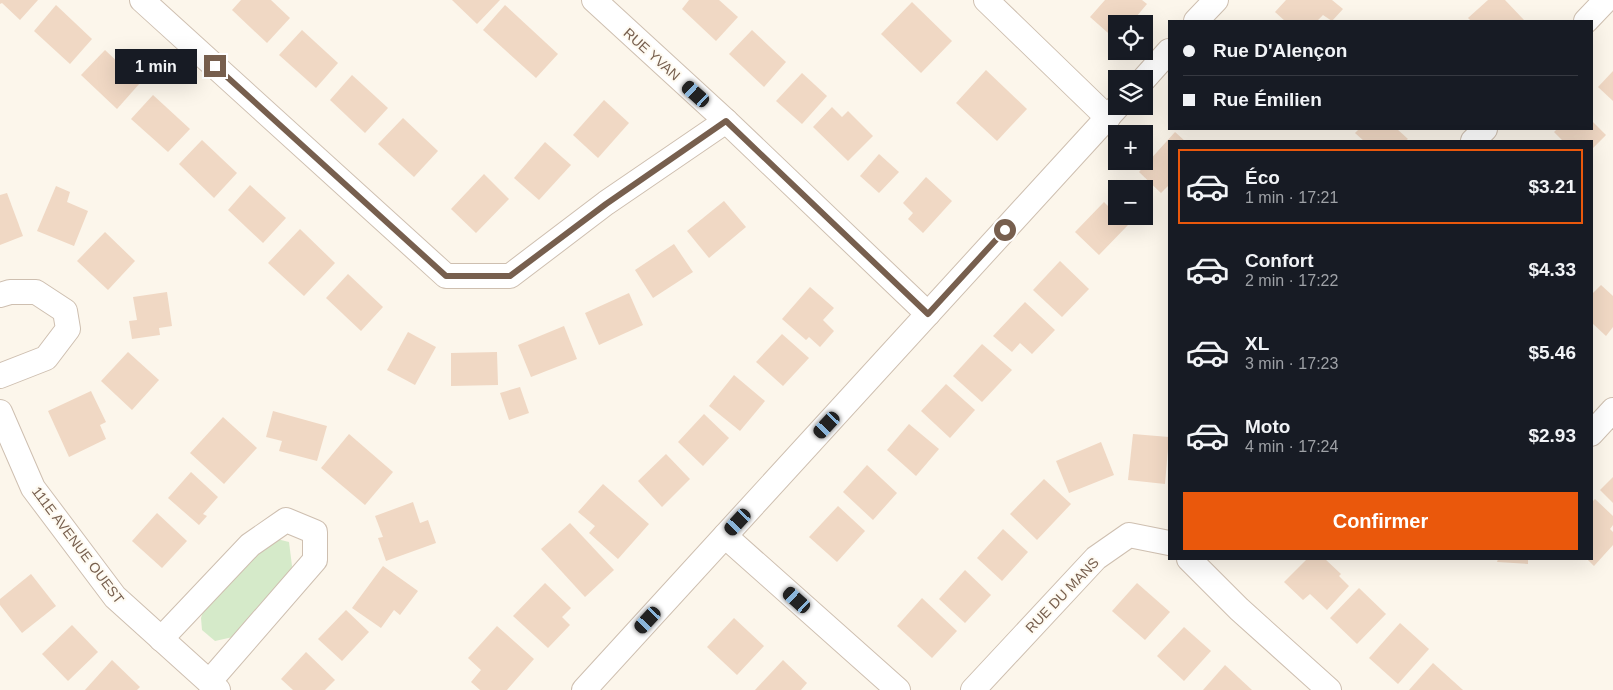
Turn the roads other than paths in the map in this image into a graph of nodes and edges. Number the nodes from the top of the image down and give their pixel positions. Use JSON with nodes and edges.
{"nodes":[{"id":1,"x":142,"y":0,"type":"edge"},
{"id":2,"x":594,"y":0,"type":"edge"},
{"id":3,"x":986,"y":0,"type":"edge"},
{"id":4,"x":1216,"y":0,"type":"edge"},
{"id":5,"x":1606,"y":0,"type":"edge"},
{"id":6,"x":1197,"y":20,"type":"edge"},
{"id":7,"x":1587,"y":20,"type":"edge"},
{"id":8,"x":1168,"y":53,"type":"edge"},
{"id":9,"x":1152,"y":70,"type":"edge"},
{"id":10,"x":1108,"y":108,"type":"edge"},
{"id":11,"x":1110,"y":115,"type":"edge"},
{"id":12,"x":726,"y":121,"type":"junction"},
{"id":13,"x":1484,"y":130,"type":"edge"},
{"id":14,"x":1474,"y":140,"type":"edge"},
{"id":15,"x":0,"y":295,"type":"edge"},
{"id":16,"x":928,"y":314,"type":"junction"},
{"id":17,"x":0,"y":376,"type":"edge"},
{"id":18,"x":1613,"y":410,"type":"edge"},
{"id":19,"x":0,"y":412,"type":"edge"},
{"id":20,"x":1593,"y":432,"type":"edge"},
{"id":21,"x":725,"y":536,"type":"junction"},
{"id":22,"x":1168,"y":543,"type":"edge"},
{"id":23,"x":1190,"y":560,"type":"edge"},
{"id":24,"x":161,"y":639,"type":"junction"},
{"id":25,"x":213,"y":686,"type":"edge"},
{"id":26,"x":584,"y":690,"type":"edge"},
{"id":27,"x":898,"y":690,"type":"edge"},
{"id":28,"x":972,"y":690,"type":"edge"},
{"id":29,"x":1329,"y":690,"type":"edge"}],
"edges":[{"from":1,"to":12,"type":"street"},
{"from":2,"to":12,"type":"street","name":"RUE YVAN"},
{"from":3,"to":10,"type":"street"},
{"from":4,"to":6,"type":"street"},
{"from":5,"to":7,"type":"street"},
{"from":8,"to":9,"type":"street"},
{"from":11,"to":16,"type":"street"},
{"from":12,"to":16,"type":"street","name":"RUE YVAN"},
{"from":13,"to":14,"type":"street"},
{"from":15,"to":17,"type":"street"},
{"from":16,"to":21,"type":"street"},
{"from":18,"to":20,"type":"street"},
{"from":19,"to":24,"type":"street","name":"111E AVENUE OUEST"},
{"from":21,"to":26,"type":"street"},
{"from":21,"to":27,"type":"street"},
{"from":22,"to":28,"type":"street","name":"RUE DU MANS"},
{"from":23,"to":29,"type":"street"},
{"from":24,"to":25,"type":"street","name":"111E AVENUE OUEST"},
{"from":24,"to":25,"type":"street","name":"111E AVENUE OUEST"}]}
